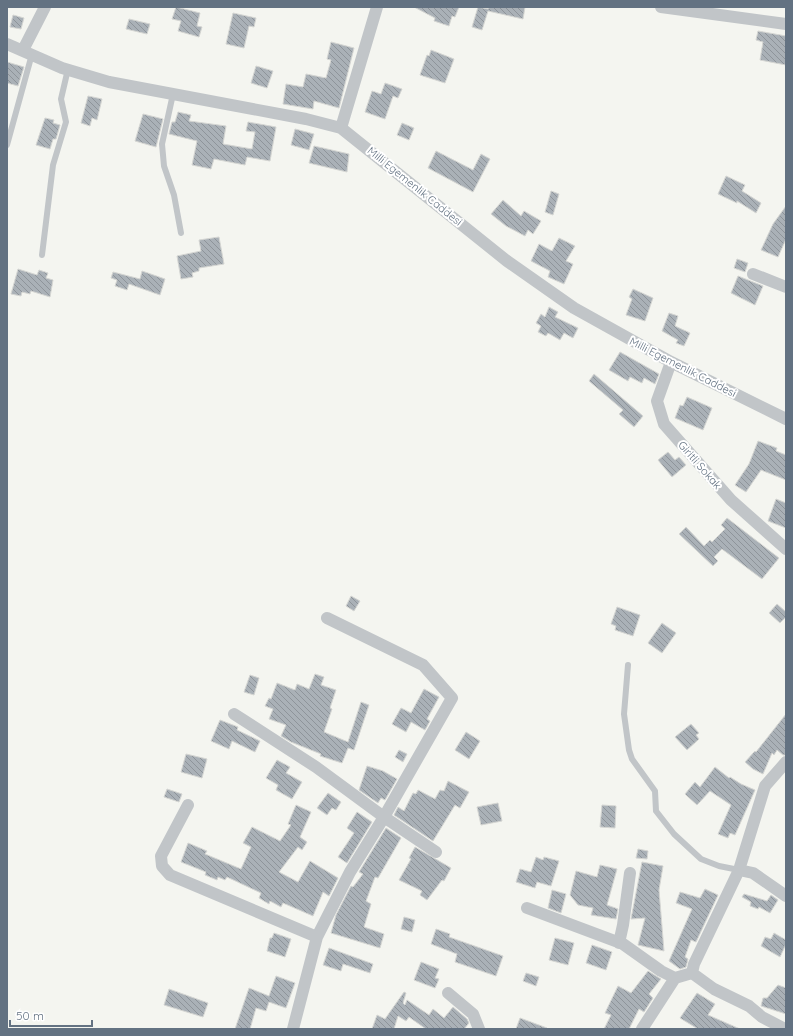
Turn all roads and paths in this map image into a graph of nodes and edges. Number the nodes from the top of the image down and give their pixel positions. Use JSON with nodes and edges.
{"nodes":[{"id":1,"x":45,"y":7,"type":"edge"},
{"id":2,"x":377,"y":7,"type":"edge"},
{"id":3,"x":661,"y":7,"type":"edge"},
{"id":4,"x":786,"y":24,"type":"edge"},
{"id":5,"x":7,"y":44,"type":"edge"},
{"id":6,"x":27,"y":52,"type":"junction"},
{"id":7,"x":68,"y":69,"type":"junction"},
{"id":8,"x":173,"y":94,"type":"junction"},
{"id":9,"x":341,"y":128,"type":"junction"},
{"id":10,"x":7,"y":145,"type":"edge"},
{"id":11,"x":181,"y":233,"type":"dead end"},
{"id":12,"x":42,"y":255,"type":"dead end"},
{"id":13,"x":753,"y":274,"type":"dead end"},
{"id":14,"x":786,"y":287,"type":"edge"},
{"id":15,"x":670,"y":362,"type":"junction"},
{"id":16,"x":786,"y":419,"type":"edge"},
{"id":17,"x":786,"y":549,"type":"edge"},
{"id":18,"x":327,"y":618,"type":"dead end"},
{"id":19,"x":628,"y":665,"type":"dead end"},
{"id":20,"x":234,"y":714,"type":"dead end"},
{"id":21,"x":786,"y":762,"type":"edge"},
{"id":22,"x":188,"y":805,"type":"dead end"},
{"id":23,"x":384,"y":817,"type":"junction"},
{"id":24,"x":436,"y":852,"type":"dead end"},
{"id":25,"x":740,"y":870,"type":"junction"},
{"id":26,"x":630,"y":873,"type":"dead end"},
{"id":27,"x":786,"y":896,"type":"edge"},
{"id":28,"x":527,"y":908,"type":"dead end"},
{"id":29,"x":317,"y":937,"type":"junction"},
{"id":30,"x":619,"y":943,"type":"junction"},
{"id":31,"x":692,"y":973,"type":"junction"},
{"id":32,"x":675,"y":978,"type":"junction"},
{"id":33,"x":448,"y":993,"type":"dead end"},
{"id":34,"x":293,"y":1029,"type":"edge"},
{"id":35,"x":479,"y":1029,"type":"edge"},
{"id":36,"x":642,"y":1029,"type":"edge"},
{"id":37,"x":785,"y":1029,"type":"edge"}],
"edges":[{"from":1,"to":6,"type":"street"},
{"from":2,"to":9,"type":"street"},
{"from":3,"to":4,"type":"street"},
{"from":5,"to":6,"type":"street","name":"Milli Egemenlik Caddesi"},
{"from":6,"to":7,"type":"street","name":"Milli Egemenlik Caddesi"},
{"from":6,"to":10,"type":"lane"},
{"from":7,"to":8,"type":"street","name":"Milli Egemenlik Caddesi"},
{"from":7,"to":12,"type":"lane"},
{"from":8,"to":9,"type":"street","name":"Milli Egemenlik Caddesi"},
{"from":8,"to":11,"type":"lane"},
{"from":9,"to":15,"type":"street","name":"Milli Egemenlik Caddesi"},
{"from":13,"to":14,"type":"street"},
{"from":15,"to":16,"type":"street","name":"Milli Egemenlik Caddesi"},
{"from":15,"to":17,"type":"street","name":"Giritli Sokak"},
{"from":18,"to":23,"type":"street"},
{"from":19,"to":25,"type":"lane"},
{"from":20,"to":23,"type":"street"},
{"from":21,"to":25,"type":"street"},
{"from":22,"to":29,"type":"street"},
{"from":23,"to":24,"type":"street"},
{"from":23,"to":29,"type":"street"},
{"from":25,"to":27,"type":"street"},
{"from":25,"to":31,"type":"street"},
{"from":26,"to":30,"type":"street"},
{"from":28,"to":30,"type":"street"},
{"from":29,"to":34,"type":"street"},
{"from":30,"to":32,"type":"street"},
{"from":31,"to":32,"type":"street"},
{"from":31,"to":37,"type":"street"},
{"from":32,"to":36,"type":"street"},
{"from":33,"to":35,"type":"street"}]}
